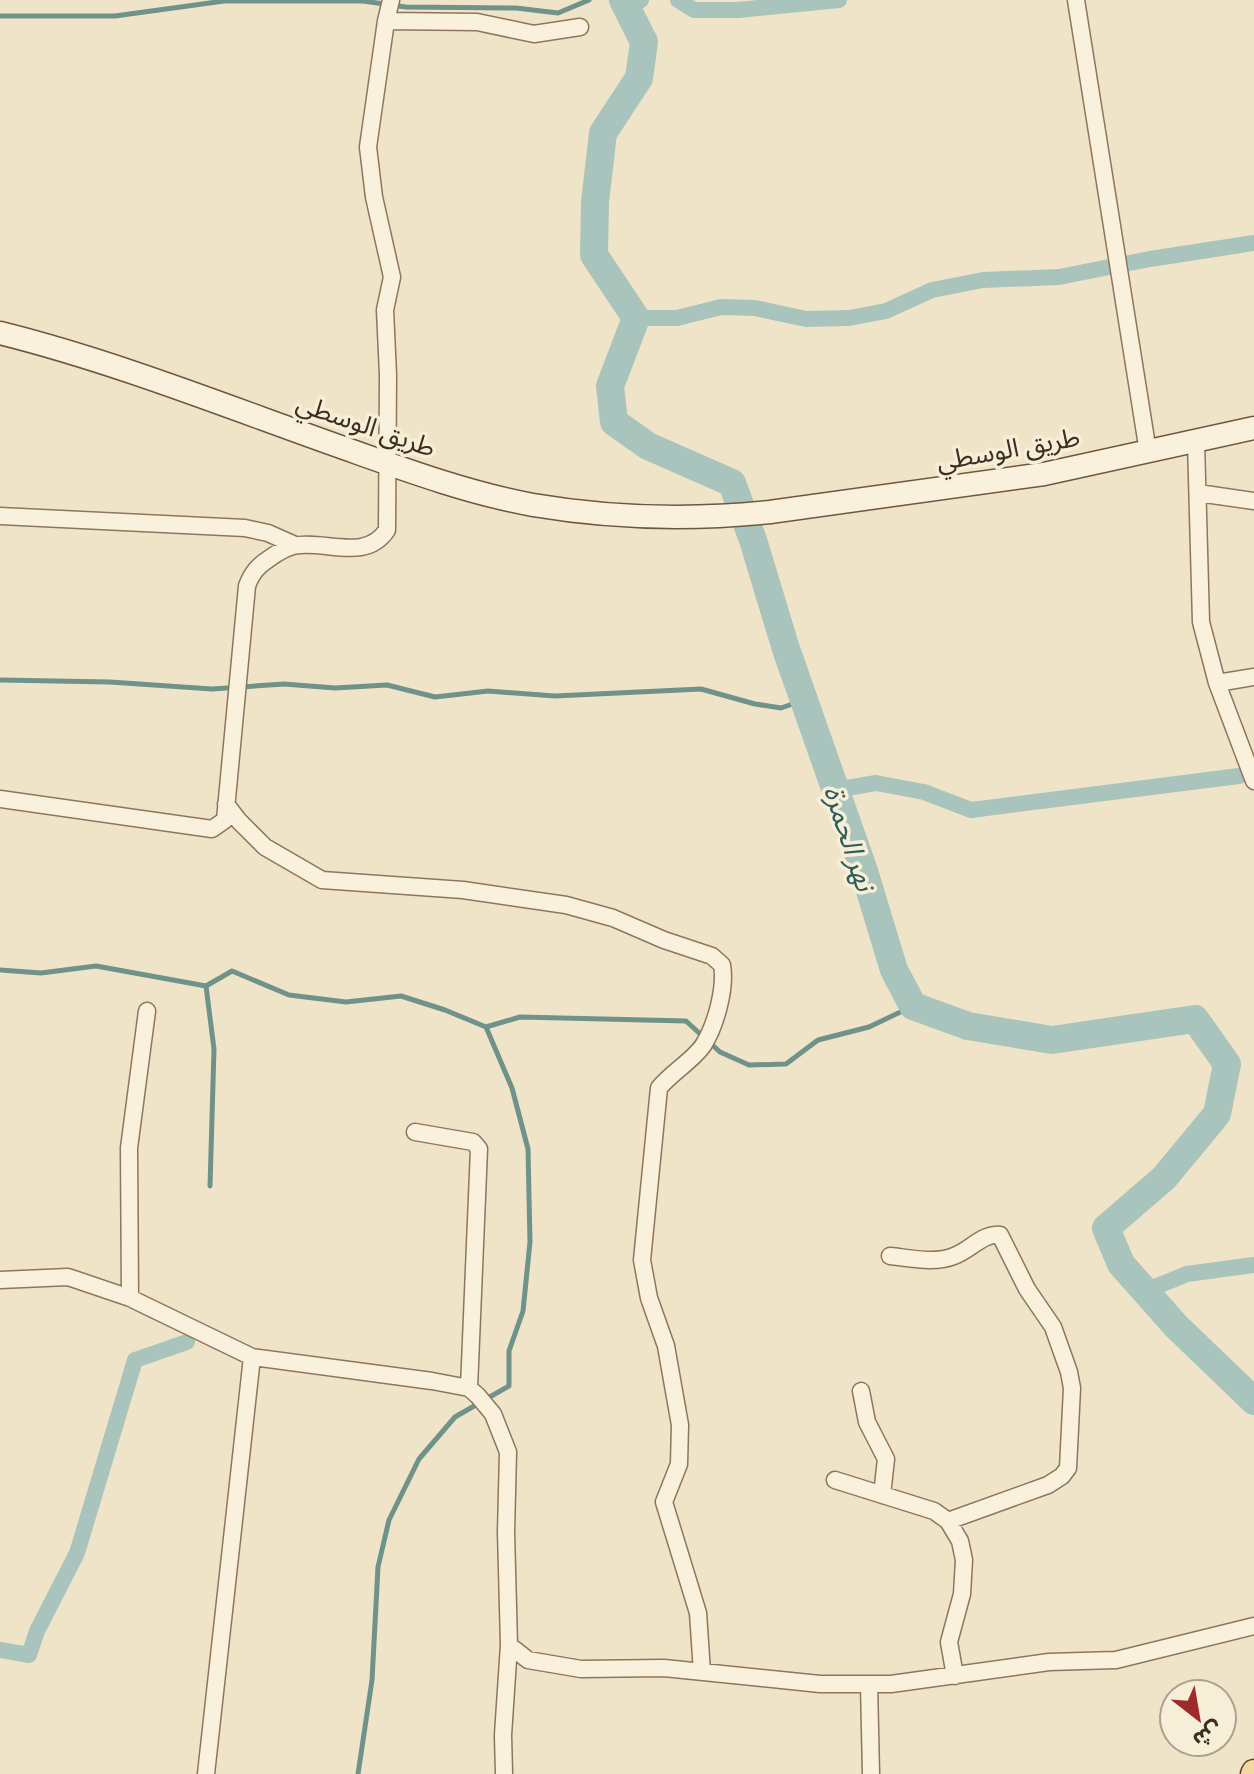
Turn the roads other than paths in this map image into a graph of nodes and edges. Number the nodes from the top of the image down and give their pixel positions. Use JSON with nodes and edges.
{"nodes":[{"id":1,"x":391,"y":0,"type":"edge"},
{"id":2,"x":1076,"y":0,"type":"edge"},
{"id":3,"x":386,"y":21,"type":"junction"},
{"id":4,"x":580,"y":27,"type":"dead end"},
{"id":5,"x":0,"y":333,"type":"edge"},
{"id":6,"x":1254,"y":428,"type":"edge"},
{"id":7,"x":1196,"y":442,"type":"junction"},
{"id":8,"x":1148,"y":452,"type":"junction"},
{"id":9,"x":388,"y":463,"type":"junction"},
{"id":10,"x":1198,"y":493,"type":"junction"},
{"id":11,"x":1254,"y":501,"type":"edge"},
{"id":12,"x":0,"y":516,"type":"edge"},
{"id":13,"x":295,"y":545,"type":"junction"},
{"id":14,"x":1254,"y":677,"type":"edge"},
{"id":15,"x":1217,"y":683,"type":"junction"},
{"id":16,"x":1254,"y":781,"type":"edge"},
{"id":17,"x":0,"y":799,"type":"edge"},
{"id":18,"x":226,"y":804,"type":"junction"},
{"id":19,"x":147,"y":1011,"type":"dead end"},
{"id":20,"x":415,"y":1132,"type":"dead end"},
{"id":21,"x":890,"y":1256,"type":"dead end"},
{"id":22,"x":0,"y":1280,"type":"edge"},
{"id":23,"x":130,"y":1298,"type":"junction"},
{"id":24,"x":252,"y":1357,"type":"junction"},
{"id":25,"x":861,"y":1391,"type":"dead end"},
{"id":26,"x":474,"y":1392,"type":"junction"},
{"id":27,"x":835,"y":1480,"type":"dead end"},
{"id":28,"x":882,"y":1495,"type":"junction"},
{"id":29,"x":948,"y":1521,"type":"junction"},
{"id":30,"x":1254,"y":1626,"type":"edge"},
{"id":31,"x":509,"y":1645,"type":"junction"},
{"id":32,"x":702,"y":1672,"type":"junction"},
{"id":33,"x":955,"y":1676,"type":"junction"},
{"id":34,"x":869,"y":1684,"type":"junction"},
{"id":35,"x":206,"y":1774,"type":"edge"},
{"id":36,"x":504,"y":1774,"type":"edge"},
{"id":37,"x":871,"y":1774,"type":"edge"}],
"edges":[{"from":1,"to":3,"type":"street"},
{"from":2,"to":8,"type":"street"},
{"from":3,"to":4,"type":"street"},
{"from":3,"to":9,"type":"street"},
{"from":5,"to":9,"type":"main road","name":"طريق الوسطي"},
{"from":6,"to":7,"type":"main road","name":"طريق الوسطي"},
{"from":7,"to":8,"type":"main road","name":"طريق الوسطي"},
{"from":7,"to":10,"type":"street"},
{"from":8,"to":9,"type":"main road","name":"طريق الوسطي"},
{"from":9,"to":13,"type":"street"},
{"from":10,"to":11,"type":"street"},
{"from":10,"to":15,"type":"street"},
{"from":12,"to":13,"type":"street"},
{"from":13,"to":18,"type":"street"},
{"from":14,"to":15,"type":"street"},
{"from":15,"to":16,"type":"street"},
{"from":17,"to":18,"type":"street"},
{"from":18,"to":32,"type":"street"},
{"from":19,"to":23,"type":"street"},
{"from":20,"to":26,"type":"street"},
{"from":21,"to":29,"type":"street"},
{"from":22,"to":23,"type":"street"},
{"from":23,"to":24,"type":"street"},
{"from":24,"to":26,"type":"street"},
{"from":24,"to":35,"type":"street"},
{"from":25,"to":28,"type":"street"},
{"from":26,"to":31,"type":"street"},
{"from":27,"to":28,"type":"street"},
{"from":28,"to":29,"type":"street"},
{"from":29,"to":33,"type":"street"},
{"from":30,"to":33,"type":"street"},
{"from":31,"to":32,"type":"street"},
{"from":31,"to":36,"type":"street"},
{"from":32,"to":34,"type":"street"},
{"from":33,"to":34,"type":"street"},
{"from":34,"to":37,"type":"street"}]}
